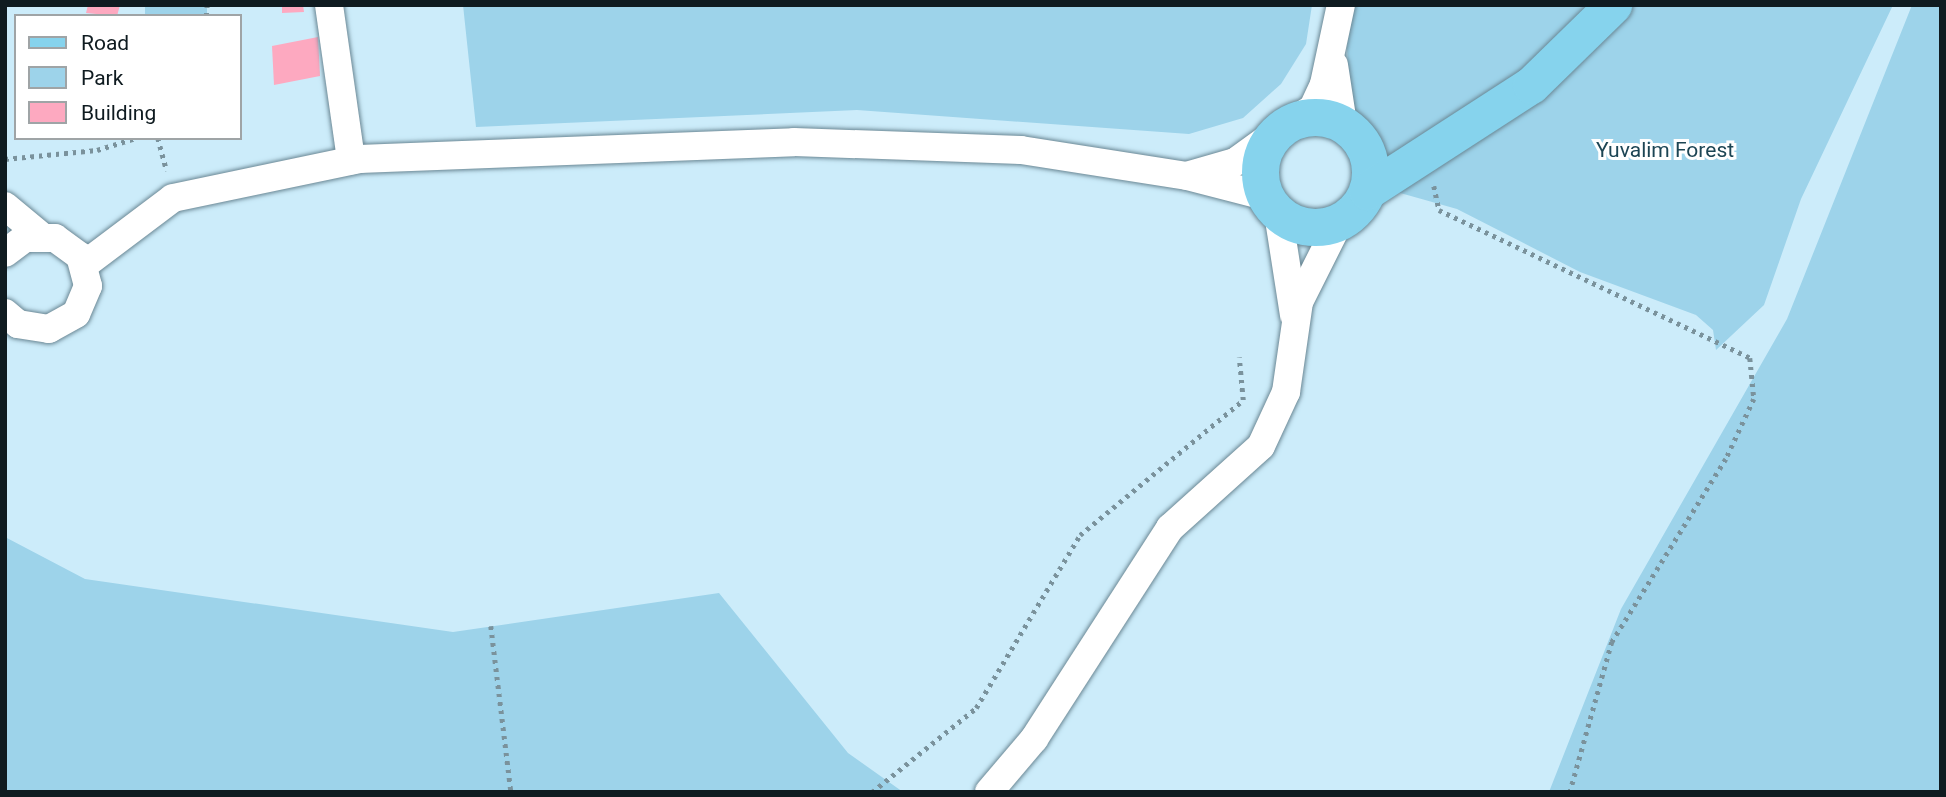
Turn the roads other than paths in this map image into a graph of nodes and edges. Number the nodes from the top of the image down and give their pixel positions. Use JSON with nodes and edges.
{"nodes":[{"id":1,"x":329,"y":5,"type":"edge"},
{"id":2,"x":1341,"y":5,"type":"edge"},
{"id":3,"x":1613,"y":5,"type":"edge"},
{"id":4,"x":1335,"y":45,"type":"junction"},
{"id":5,"x":1348,"y":127,"type":"junction"},
{"id":6,"x":1282,"y":128,"type":"junction"},
{"id":7,"x":1425,"y":151,"type":"junction"},
{"id":8,"x":351,"y":160,"type":"junction"},
{"id":9,"x":1187,"y":176,"type":"junction"},
{"id":10,"x":1367,"y":191,"type":"junction"},
{"id":11,"x":1272,"y":204,"type":"junction"},
{"id":12,"x":5,"y":206,"type":"edge"},
{"id":13,"x":1339,"y":222,"type":"junction"},
{"id":14,"x":40,"y":235,"type":"junction"},
{"id":15,"x":5,"y":253,"type":"edge"},
{"id":16,"x":84,"y":265,"type":"junction"},
{"id":17,"x":5,"y":313,"type":"edge"},
{"id":18,"x":1295,"y":324,"type":"junction"},
{"id":19,"x":989,"y":792,"type":"edge"}],
"edges":[{"from":1,"to":8,"type":"street"},
{"from":2,"to":4,"type":"street"},
{"from":3,"to":7,"type":"main road"},
{"from":4,"to":5,"type":"street"},
{"from":4,"to":6,"type":"street"},
{"from":5,"to":6,"type":"main road"},
{"from":5,"to":7,"type":"main road"},
{"from":5,"to":10,"type":"main road"},
{"from":6,"to":9,"type":"street"},
{"from":6,"to":11,"type":"main road"},
{"from":7,"to":10,"type":"main road"},
{"from":8,"to":9,"type":"street"},
{"from":8,"to":16,"type":"street"},
{"from":9,"to":11,"type":"street"},
{"from":10,"to":13,"type":"main road"},
{"from":11,"to":13,"type":"main road"},
{"from":11,"to":18,"type":"street"},
{"from":12,"to":14,"type":"street"},
{"from":13,"to":18,"type":"street"},
{"from":14,"to":15,"type":"street"},
{"from":14,"to":16,"type":"street"},
{"from":16,"to":17,"type":"street"},
{"from":18,"to":19,"type":"street"}]}
